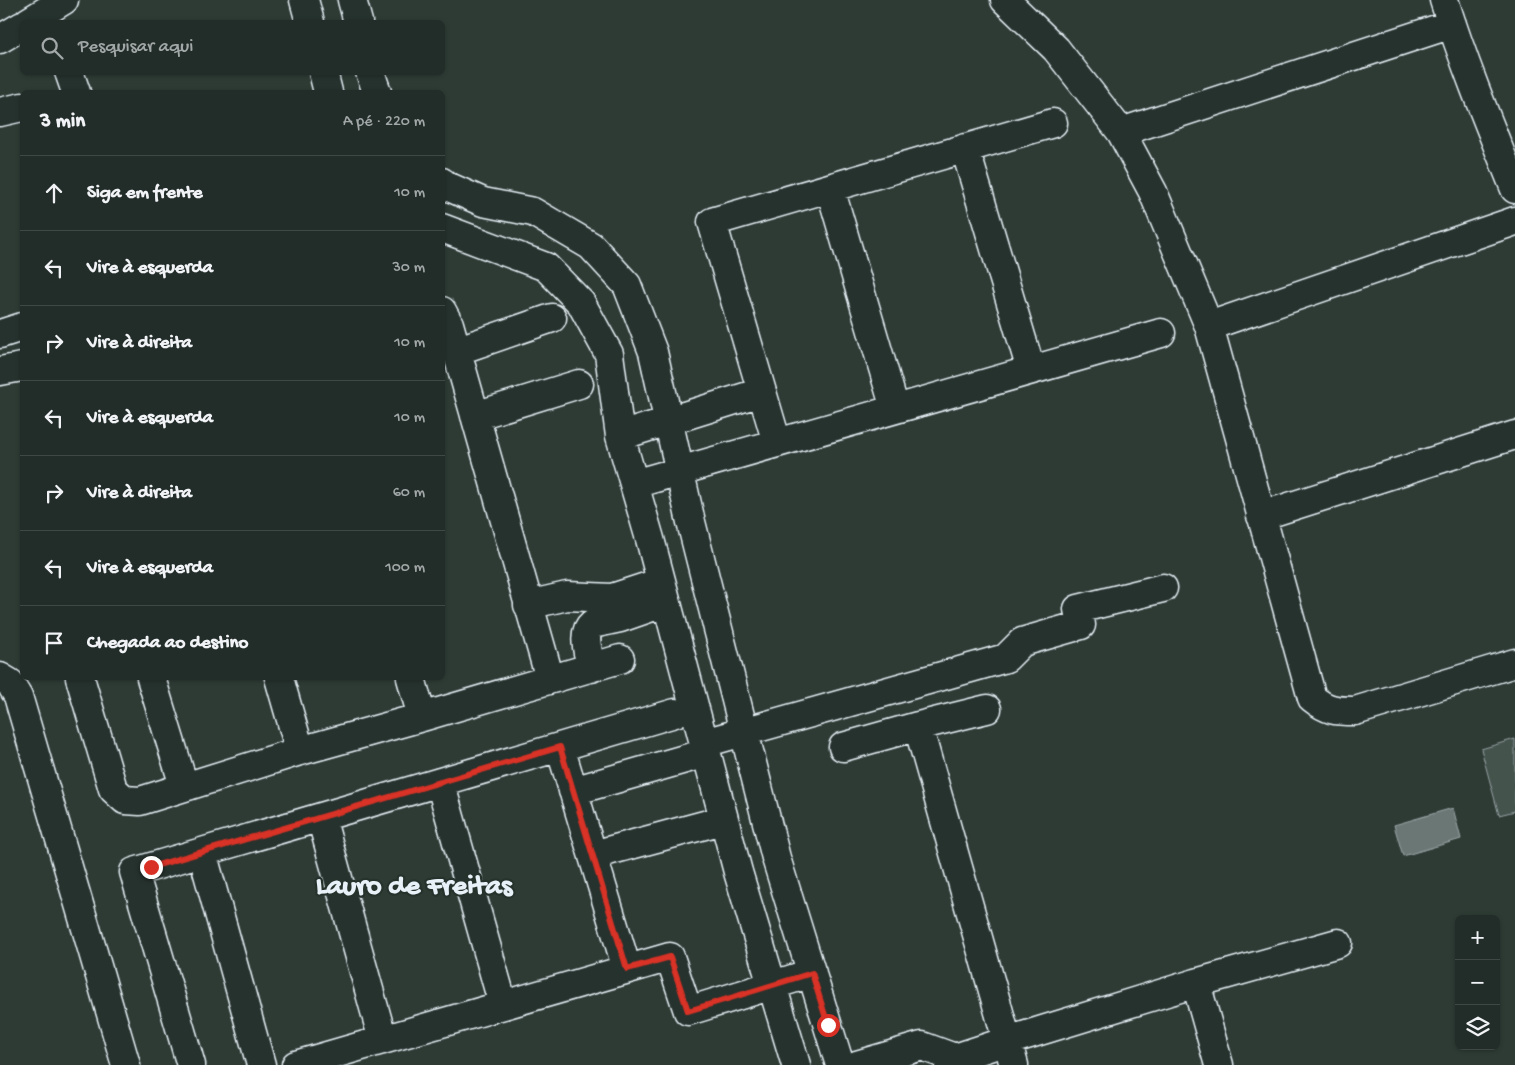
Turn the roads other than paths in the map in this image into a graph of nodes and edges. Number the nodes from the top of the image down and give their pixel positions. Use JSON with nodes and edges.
{"nodes":[{"id":1,"x":304,"y":0,"type":"edge"},
{"id":2,"x":352,"y":0,"type":"edge"},
{"id":3,"x":1005,"y":0,"type":"edge"},
{"id":4,"x":1448,"y":12,"type":"edge"},
{"id":5,"x":309,"y":20,"type":"edge"},
{"id":6,"x":357,"y":20,"type":"edge"},
{"id":7,"x":20,"y":27,"type":"edge"},
{"id":8,"x":0,"y":39,"type":"edge"},
{"id":9,"x":70,"y":75,"type":"edge"},
{"id":10,"x":324,"y":75,"type":"edge"},
{"id":11,"x":371,"y":75,"type":"edge"},
{"id":12,"x":74,"y":90,"type":"edge"},
{"id":13,"x":328,"y":90,"type":"edge"},
{"id":14,"x":376,"y":90,"type":"edge"},
{"id":15,"x":20,"y":107,"type":"edge"},
{"id":16,"x":0,"y":112,"type":"edge"},
{"id":17,"x":1053,"y":122,"type":"dead end"},
{"id":18,"x":1120,"y":132,"type":"junction"},
{"id":19,"x":965,"y":148,"type":"junction"},
{"id":20,"x":445,"y":184,"type":"edge"},
{"id":21,"x":830,"y":188,"type":"junction"},
{"id":22,"x":1515,"y":189,"type":"edge"},
{"id":23,"x":1515,"y":221,"type":"edge"},
{"id":24,"x":445,"y":229,"type":"edge"},
{"id":25,"x":445,"y":317,"type":"edge"},
{"id":26,"x":552,"y":318,"type":"dead end"},
{"id":27,"x":1209,"y":326,"type":"junction"},
{"id":28,"x":20,"y":328,"type":"edge"},
{"id":29,"x":1160,"y":332,"type":"dead end"},
{"id":30,"x":0,"y":334,"type":"edge"},
{"id":31,"x":456,"y":351,"type":"junction"},
{"id":32,"x":20,"y":367,"type":"edge"},
{"id":33,"x":1031,"y":370,"type":"junction"},
{"id":34,"x":0,"y":371,"type":"edge"},
{"id":35,"x":579,"y":384,"type":"dead end"},
{"id":36,"x":761,"y":392,"type":"junction"},
{"id":37,"x":895,"y":409,"type":"junction"},
{"id":38,"x":475,"y":416,"type":"junction"},
{"id":39,"x":669,"y":421,"type":"junction"},
{"id":40,"x":1515,"y":435,"type":"edge"},
{"id":41,"x":620,"y":436,"type":"junction"},
{"id":42,"x":777,"y":443,"type":"junction"},
{"id":43,"x":680,"y":471,"type":"junction"},
{"id":44,"x":634,"y":484,"type":"junction"},
{"id":45,"x":1261,"y":516,"type":"junction"},
{"id":46,"x":1163,"y":588,"type":"dead end"},
{"id":47,"x":664,"y":592,"type":"junction"},
{"id":48,"x":528,"y":605,"type":"junction"},
{"id":49,"x":620,"y":659,"type":"dead end"},
{"id":50,"x":1515,"y":663,"type":"edge"},
{"id":51,"x":591,"y":668,"type":"junction"},
{"id":52,"x":0,"y":677,"type":"edge"},
{"id":53,"x":550,"y":679,"type":"junction"},
{"id":54,"x":81,"y":680,"type":"edge"},
{"id":55,"x":152,"y":680,"type":"edge"},
{"id":56,"x":280,"y":680,"type":"edge"},
{"id":57,"x":412,"y":680,"type":"edge"},
{"id":58,"x":987,"y":708,"type":"dead end"},
{"id":59,"x":675,"y":713,"type":"dead end"},
{"id":60,"x":422,"y":717,"type":"junction"},
{"id":61,"x":918,"y":726,"type":"junction"},
{"id":62,"x":744,"y":732,"type":"junction"},
{"id":63,"x":560,"y":747,"type":"junction"},
{"id":64,"x":843,"y":747,"type":"dead end"},
{"id":65,"x":698,"y":750,"type":"junction"},
{"id":66,"x":300,"y":751,"type":"junction"},
{"id":67,"x":440,"y":782,"type":"junction"},
{"id":68,"x":184,"y":786,"type":"junction"},
{"id":69,"x":573,"y":791,"type":"junction"},
{"id":70,"x":320,"y":817,"type":"junction"},
{"id":71,"x":712,"y":823,"type":"dead end"},
{"id":72,"x":202,"y":852,"type":"junction"},
{"id":73,"x":592,"y":855,"type":"junction"},
{"id":74,"x":1338,"y":943,"type":"dead end"},
{"id":75,"x":627,"y":969,"type":"junction"},
{"id":76,"x":812,"y":973,"type":"junction"},
{"id":77,"x":1196,"y":983,"type":"junction"},
{"id":78,"x":772,"y":985,"type":"junction"},
{"id":79,"x":503,"y":1005,"type":"junction"},
{"id":80,"x":383,"y":1040,"type":"junction"},
{"id":81,"x":1011,"y":1053,"type":"edge"},
{"id":82,"x":952,"y":1061,"type":"edge"},
{"id":83,"x":126,"y":1065,"type":"edge"},
{"id":84,"x":191,"y":1065,"type":"edge"},
{"id":85,"x":261,"y":1065,"type":"edge"},
{"id":86,"x":296,"y":1065,"type":"edge"},
{"id":87,"x":796,"y":1065,"type":"edge"},
{"id":88,"x":840,"y":1065,"type":"edge"},
{"id":89,"x":857,"y":1065,"type":"edge"},
{"id":90,"x":1220,"y":1065,"type":"edge"}],
"edges":[{"from":1,"to":5,"type":"street"},
{"from":2,"to":6,"type":"street"},
{"from":3,"to":18,"type":"street"},
{"from":4,"to":18,"type":"street"},
{"from":4,"to":22,"type":"street"},
{"from":7,"to":8,"type":"street"},
{"from":9,"to":12,"type":"street"},
{"from":10,"to":13,"type":"street"},
{"from":11,"to":14,"type":"street"},
{"from":15,"to":16,"type":"street"},
{"from":17,"to":19,"type":"street"},
{"from":18,"to":27,"type":"street"},
{"from":19,"to":21,"type":"street"},
{"from":19,"to":33,"type":"street"},
{"from":20,"to":39,"type":"street"},
{"from":21,"to":36,"type":"street"},
{"from":21,"to":37,"type":"street"},
{"from":23,"to":27,"type":"street"},
{"from":24,"to":41,"type":"street"},
{"from":25,"to":31,"type":"street"},
{"from":26,"to":31,"type":"street"},
{"from":27,"to":45,"type":"street"},
{"from":28,"to":30,"type":"street"},
{"from":29,"to":33,"type":"street"},
{"from":31,"to":38,"type":"street"},
{"from":32,"to":34,"type":"street"},
{"from":33,"to":37,"type":"street"},
{"from":35,"to":38,"type":"street"},
{"from":36,"to":39,"type":"street"},
{"from":36,"to":42,"type":"street"},
{"from":37,"to":42,"type":"street"},
{"from":38,"to":48,"type":"street"},
{"from":39,"to":41,"type":"street"},
{"from":39,"to":43,"type":"street"},
{"from":40,"to":45,"type":"street"},
{"from":41,"to":44,"type":"street"},
{"from":42,"to":43,"type":"street"},
{"from":43,"to":44,"type":"street"},
{"from":43,"to":62,"type":"street"},
{"from":44,"to":47,"type":"street"},
{"from":45,"to":50,"type":"street"},
{"from":46,"to":62,"type":"street"},
{"from":47,"to":48,"type":"street"},
{"from":47,"to":51,"type":"street"},
{"from":47,"to":65,"type":"street"},
{"from":48,"to":53,"type":"street"},
{"from":49,"to":51,"type":"street"},
{"from":51,"to":53,"type":"street"},
{"from":52,"to":83,"type":"street"},
{"from":53,"to":60,"type":"street"},
{"from":54,"to":68,"type":"street"},
{"from":55,"to":68,"type":"street"},
{"from":56,"to":66,"type":"street"},
{"from":57,"to":60,"type":"street"},
{"from":58,"to":61,"type":"street"},
{"from":59,"to":63,"type":"street"},
{"from":60,"to":66,"type":"street"},
{"from":61,"to":64,"type":"street"},
{"from":61,"to":81,"type":"street"},
{"from":62,"to":65,"type":"street"},
{"from":62,"to":76,"type":"street"},
{"from":63,"to":67,"type":"street"},
{"from":63,"to":69,"type":"street"},
{"from":65,"to":69,"type":"street"},
{"from":65,"to":78,"type":"street"},
{"from":66,"to":68,"type":"street"},
{"from":67,"to":70,"type":"street"},
{"from":67,"to":79,"type":"street"},
{"from":69,"to":73,"type":"street"},
{"from":70,"to":72,"type":"street"},
{"from":70,"to":80,"type":"street"},
{"from":71,"to":73,"type":"street"},
{"from":72,"to":84,"type":"street"},
{"from":72,"to":85,"type":"street"},
{"from":73,"to":75,"type":"street"},
{"from":74,"to":77,"type":"street"},
{"from":75,"to":78,"type":"street"},
{"from":75,"to":79,"type":"street"},
{"from":76,"to":78,"type":"street"},
{"from":76,"to":88,"type":"street"},
{"from":77,"to":81,"type":"street"},
{"from":77,"to":90,"type":"street"},
{"from":78,"to":87,"type":"street"},
{"from":79,"to":80,"type":"street"},
{"from":80,"to":86,"type":"street"},
{"from":81,"to":82,"type":"street"},
{"from":82,"to":89,"type":"street"}]}
